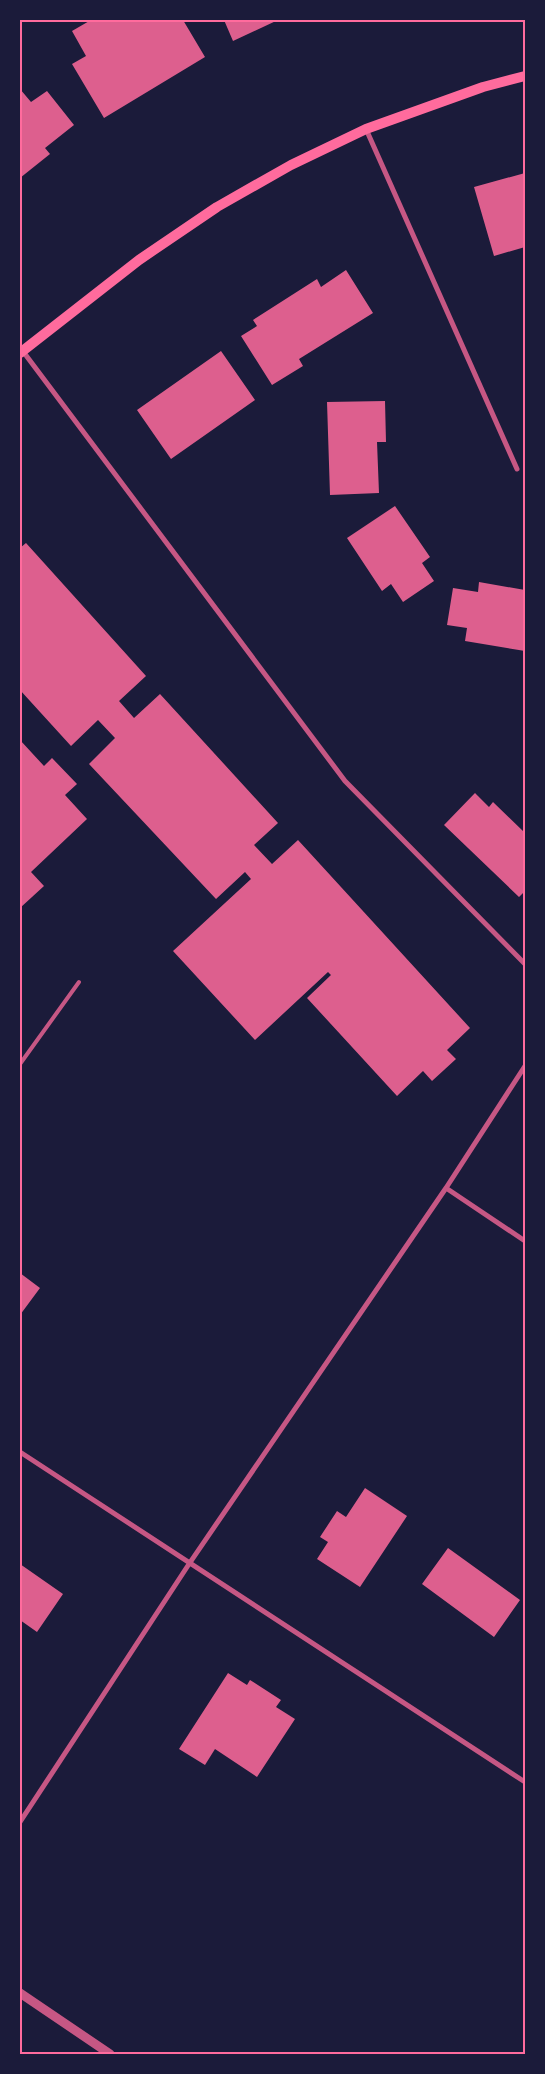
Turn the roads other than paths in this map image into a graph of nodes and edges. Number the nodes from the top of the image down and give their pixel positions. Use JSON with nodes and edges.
{"nodes":[{"id":1,"x":525,"y":76,"type":"edge"},
{"id":2,"x":366,"y":129,"type":"junction"},
{"id":3,"x":21,"y":351,"type":"edge"},
{"id":4,"x":517,"y":470,"type":"dead end"},
{"id":5,"x":525,"y":964,"type":"edge"},
{"id":6,"x":79,"y":982,"type":"dead end"},
{"id":7,"x":20,"y":1064,"type":"edge"},
{"id":8,"x":525,"y":1066,"type":"edge"},
{"id":9,"x":446,"y":1188,"type":"junction"},
{"id":10,"x":525,"y":1241,"type":"edge"},
{"id":11,"x":20,"y":1452,"type":"edge"},
{"id":12,"x":190,"y":1564,"type":"junction"},
{"id":13,"x":525,"y":1782,"type":"edge"},
{"id":14,"x":20,"y":1822,"type":"edge"},
{"id":15,"x":20,"y":1993,"type":"edge"},
{"id":16,"x":110,"y":2054,"type":"edge"}],
"edges":[{"from":1,"to":2,"type":"main road"},
{"from":2,"to":3,"type":"main road"},
{"from":2,"to":4,"type":"street"},
{"from":3,"to":5,"type":"street"},
{"from":6,"to":7,"type":"lane"},
{"from":8,"to":9,"type":"street"},
{"from":9,"to":10,"type":"street"},
{"from":9,"to":12,"type":"street"},
{"from":11,"to":12,"type":"street"},
{"from":12,"to":13,"type":"street"},
{"from":12,"to":14,"type":"street"},
{"from":15,"to":16,"type":"street"}]}
